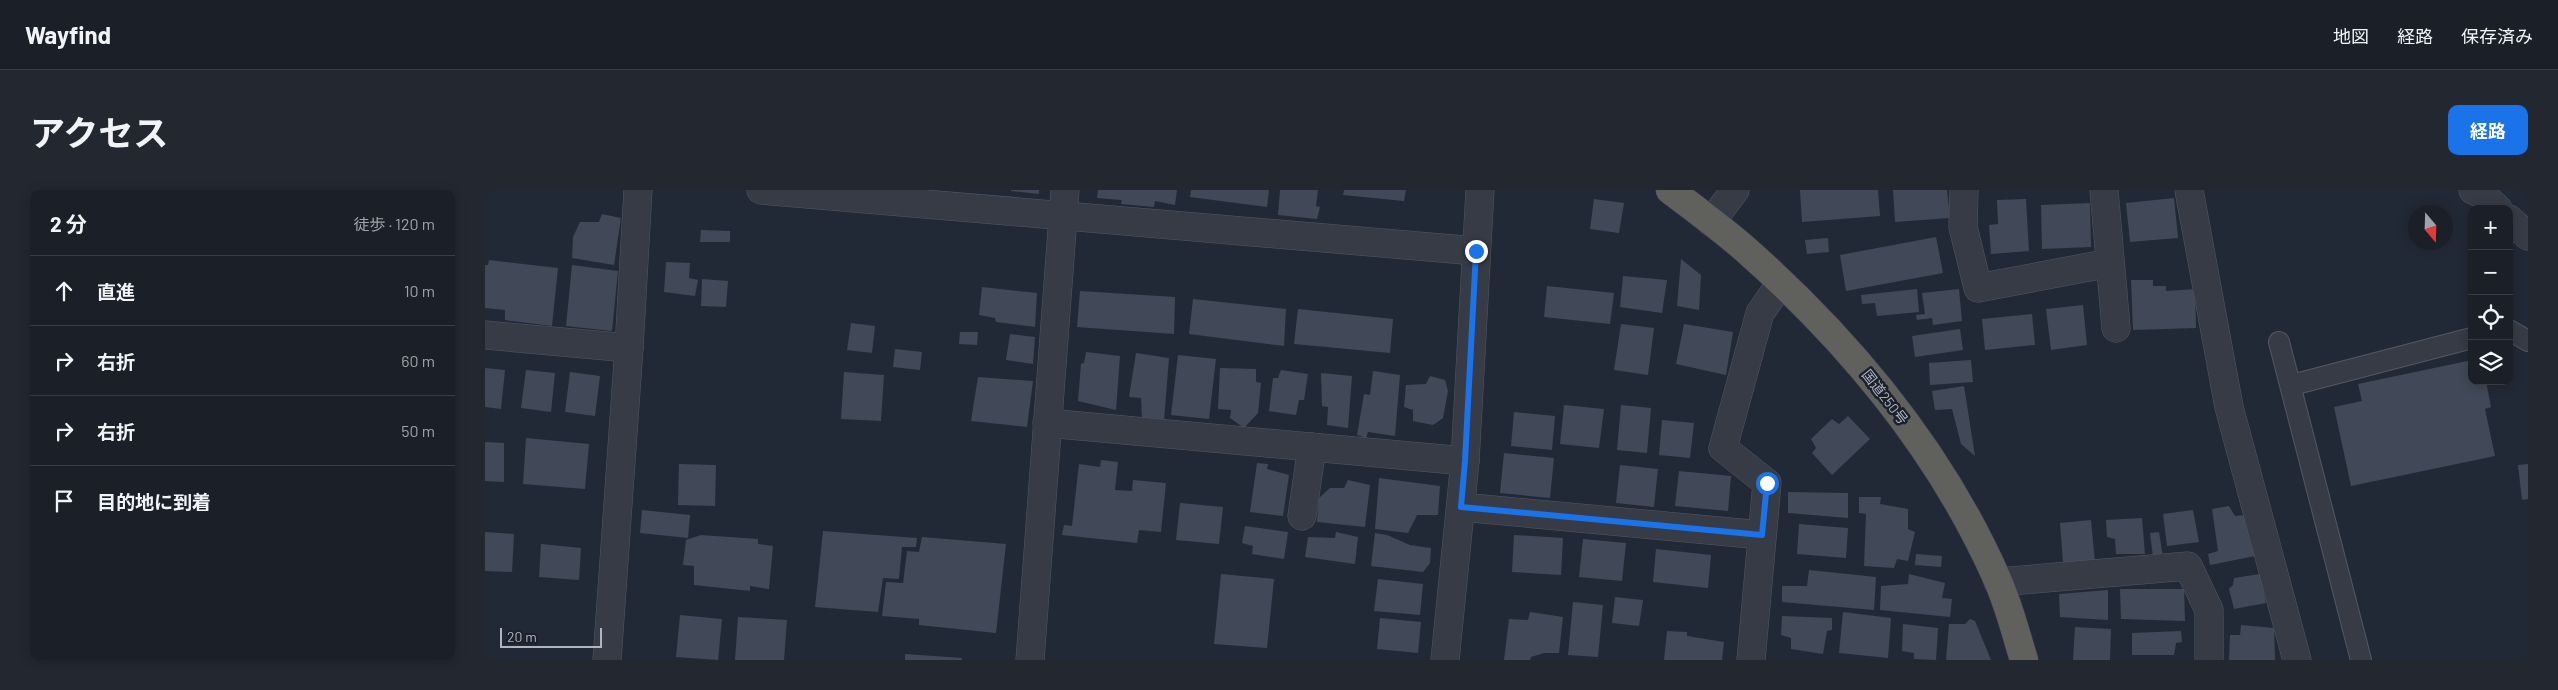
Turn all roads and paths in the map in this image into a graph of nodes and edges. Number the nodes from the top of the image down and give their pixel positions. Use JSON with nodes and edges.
{"nodes":[{"id":1,"x":637,"y":190,"type":"edge"},
{"id":2,"x":761,"y":190,"type":"edge"},
{"id":3,"x":1065,"y":190,"type":"edge"},
{"id":4,"x":1480,"y":190,"type":"edge"},
{"id":5,"x":1671,"y":190,"type":"edge"},
{"id":6,"x":1735,"y":190,"type":"edge"},
{"id":7,"x":1964,"y":190,"type":"edge"},
{"id":8,"x":2104,"y":190,"type":"edge"},
{"id":9,"x":2189,"y":190,"type":"edge"},
{"id":10,"x":2473,"y":190,"type":"edge"},
{"id":11,"x":806,"y":192,"type":"edge"},
{"id":12,"x":2494,"y":205,"type":"edge"},
{"id":13,"x":1063,"y":217,"type":"junction"},
{"id":14,"x":1711,"y":222,"type":"junction"},
{"id":15,"x":2513,"y":223,"type":"edge"},
{"id":16,"x":2528,"y":236,"type":"edge"},
{"id":17,"x":1476,"y":251,"type":"junction"},
{"id":18,"x":2110,"y":263,"type":"junction"},
{"id":19,"x":1781,"y":283,"type":"junction"},
{"id":20,"x":2116,"y":328,"type":"dead end"},
{"id":21,"x":2513,"y":332,"type":"edge"},
{"id":22,"x":485,"y":335,"type":"edge"},
{"id":23,"x":2468,"y":339,"type":"edge"},
{"id":24,"x":2528,"y":341,"type":"edge"},
{"id":25,"x":2279,"y":342,"type":"dead end"},
{"id":26,"x":629,"y":348,"type":"junction"},
{"id":27,"x":2292,"y":384,"type":"junction"},
{"id":28,"x":1047,"y":423,"type":"junction"},
{"id":29,"x":1312,"y":447,"type":"junction"},
{"id":30,"x":1465,"y":461,"type":"junction"},
{"id":31,"x":1461,"y":507,"type":"junction"},
{"id":32,"x":1302,"y":516,"type":"dead end"},
{"id":33,"x":1762,"y":535,"type":"junction"},
{"id":34,"x":1998,"y":582,"type":"junction"},
{"id":35,"x":607,"y":660,"type":"edge"},
{"id":36,"x":1030,"y":660,"type":"edge"},
{"id":37,"x":1445,"y":660,"type":"edge"},
{"id":38,"x":1751,"y":660,"type":"edge"},
{"id":39,"x":2025,"y":660,"type":"edge"},
{"id":40,"x":2209,"y":660,"type":"edge"},
{"id":41,"x":2297,"y":660,"type":"edge"},
{"id":42,"x":2361,"y":660,"type":"edge"}],
"edges":[{"from":1,"to":26,"type":"street"},
{"from":2,"to":11,"type":"street"},
{"from":3,"to":13,"type":"street"},
{"from":4,"to":17,"type":"street"},
{"from":5,"to":14,"type":"highway","name":"国道250号"},
{"from":6,"to":14,"type":"street"},
{"from":7,"to":18,"type":"street"},
{"from":8,"to":18,"type":"street"},
{"from":9,"to":41,"type":"street"},
{"from":10,"to":12,"type":"street"},
{"from":11,"to":13,"type":"street"},
{"from":13,"to":17,"type":"street"},
{"from":13,"to":28,"type":"street"},
{"from":14,"to":19,"type":"highway","name":"国道250号"},
{"from":15,"to":16,"type":"street"},
{"from":17,"to":30,"type":"street"},
{"from":18,"to":20,"type":"street"},
{"from":19,"to":33,"type":"street"},
{"from":19,"to":34,"type":"highway","name":"国道250号"},
{"from":21,"to":24,"type":"lane"},
{"from":22,"to":26,"type":"street"},
{"from":23,"to":27,"type":"lane"},
{"from":25,"to":27,"type":"lane"},
{"from":26,"to":35,"type":"street"},
{"from":27,"to":42,"type":"lane"},
{"from":28,"to":29,"type":"street"},
{"from":28,"to":36,"type":"street"},
{"from":29,"to":30,"type":"street"},
{"from":29,"to":32,"type":"street"},
{"from":30,"to":31,"type":"street"},
{"from":31,"to":33,"type":"street"},
{"from":31,"to":37,"type":"street"},
{"from":33,"to":38,"type":"street"},
{"from":34,"to":39,"type":"highway","name":"国道250号"},
{"from":34,"to":40,"type":"street"}]}
